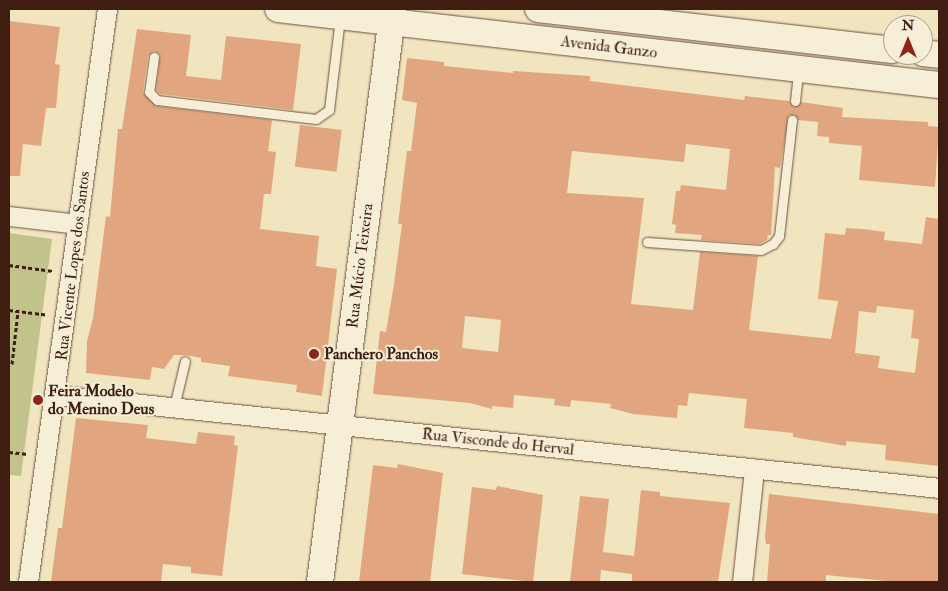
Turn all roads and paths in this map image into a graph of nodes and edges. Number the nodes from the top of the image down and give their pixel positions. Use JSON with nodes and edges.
{"nodes":[{"id":1,"x":107,"y":9,"type":"edge"},
{"id":2,"x":278,"y":9,"type":"edge"},
{"id":3,"x":538,"y":9,"type":"edge"},
{"id":4,"x":340,"y":15,"type":"junction"},
{"id":5,"x":392,"y":15,"type":"edge"},
{"id":6,"x":730,"y":32,"type":"junction"},
{"id":7,"x":883,"y":49,"type":"edge"},
{"id":8,"x":154,"y":57,"type":"dead end"},
{"id":9,"x":726,"y":61,"type":"junction"},
{"id":10,"x":799,"y":69,"type":"junction"},
{"id":11,"x":939,"y":86,"type":"edge"},
{"id":12,"x":795,"y":101,"type":"dead end"},
{"id":13,"x":792,"y":120,"type":"dead end"},
{"id":14,"x":9,"y":216,"type":"edge"},
{"id":15,"x":78,"y":224,"type":"junction"},
{"id":16,"x":647,"y":242,"type":"dead end"},
{"id":17,"x":9,"y":265,"type":"edge"},
{"id":18,"x":72,"y":273,"type":"junction"},
{"id":19,"x":9,"y":310,"type":"edge"},
{"id":20,"x":18,"y":311,"type":"junction"},
{"id":21,"x":66,"y":318,"type":"junction"},
{"id":22,"x":185,"y":361,"type":"dead end"},
{"id":23,"x":12,"y":364,"type":"dead end"},
{"id":24,"x":56,"y":395,"type":"junction"},
{"id":25,"x":174,"y":407,"type":"junction"},
{"id":26,"x":340,"y":425,"type":"junction"},
{"id":27,"x":754,"y":469,"type":"junction"},
{"id":28,"x":939,"y":488,"type":"edge"},
{"id":29,"x":28,"y":582,"type":"edge"},
{"id":30,"x":320,"y":582,"type":"edge"},
{"id":31,"x":742,"y":582,"type":"edge"}],
"edges":[{"from":1,"to":15,"type":"street","name":"Rua Vicente Lopes dos Santos"},
{"from":2,"to":4,"type":"street","name":"Avenida Ganzo"},
{"from":3,"to":6,"type":"street","name":"Avenida Ganzo"},
{"from":4,"to":5,"type":"street","name":"Avenida Ganzo"},
{"from":4,"to":8,"type":"lane"},
{"from":5,"to":9,"type":"street","name":"Avenida Ganzo"},
{"from":5,"to":26,"type":"street","name":"Rua Múcio Teixeira"},
{"from":6,"to":7,"type":"street","name":"Avenida Ganzo"},
{"from":6,"to":9,"type":"street"},
{"from":9,"to":10,"type":"street","name":"Avenida Ganzo"},
{"from":10,"to":11,"type":"street","name":"Avenida Ganzo"},
{"from":10,"to":12,"type":"lane"},
{"from":13,"to":16,"type":"lane"},
{"from":14,"to":15,"type":"street"},
{"from":15,"to":18,"type":"street","name":"Rua Vicente Lopes dos Santos"},
{"from":17,"to":18,"type":"path"},
{"from":18,"to":21,"type":"street","name":"Rua Vicente Lopes dos Santos"},
{"from":19,"to":20,"type":"path"},
{"from":20,"to":21,"type":"path"},
{"from":20,"to":23,"type":"path"},
{"from":21,"to":24,"type":"street","name":"Rua Vicente Lopes dos Santos"},
{"from":22,"to":25,"type":"lane"},
{"from":24,"to":25,"type":"street","name":"Rua Visconde do Herval"},
{"from":24,"to":29,"type":"street","name":"Rua Vicente Lopes dos Santos"},
{"from":25,"to":26,"type":"street","name":"Rua Visconde do Herval"},
{"from":26,"to":27,"type":"street","name":"Rua Visconde do Herval"},
{"from":26,"to":30,"type":"street","name":"Rua Múcio Teixeira"},
{"from":27,"to":28,"type":"street","name":"Rua Visconde do Herval"},
{"from":27,"to":31,"type":"street"}]}
